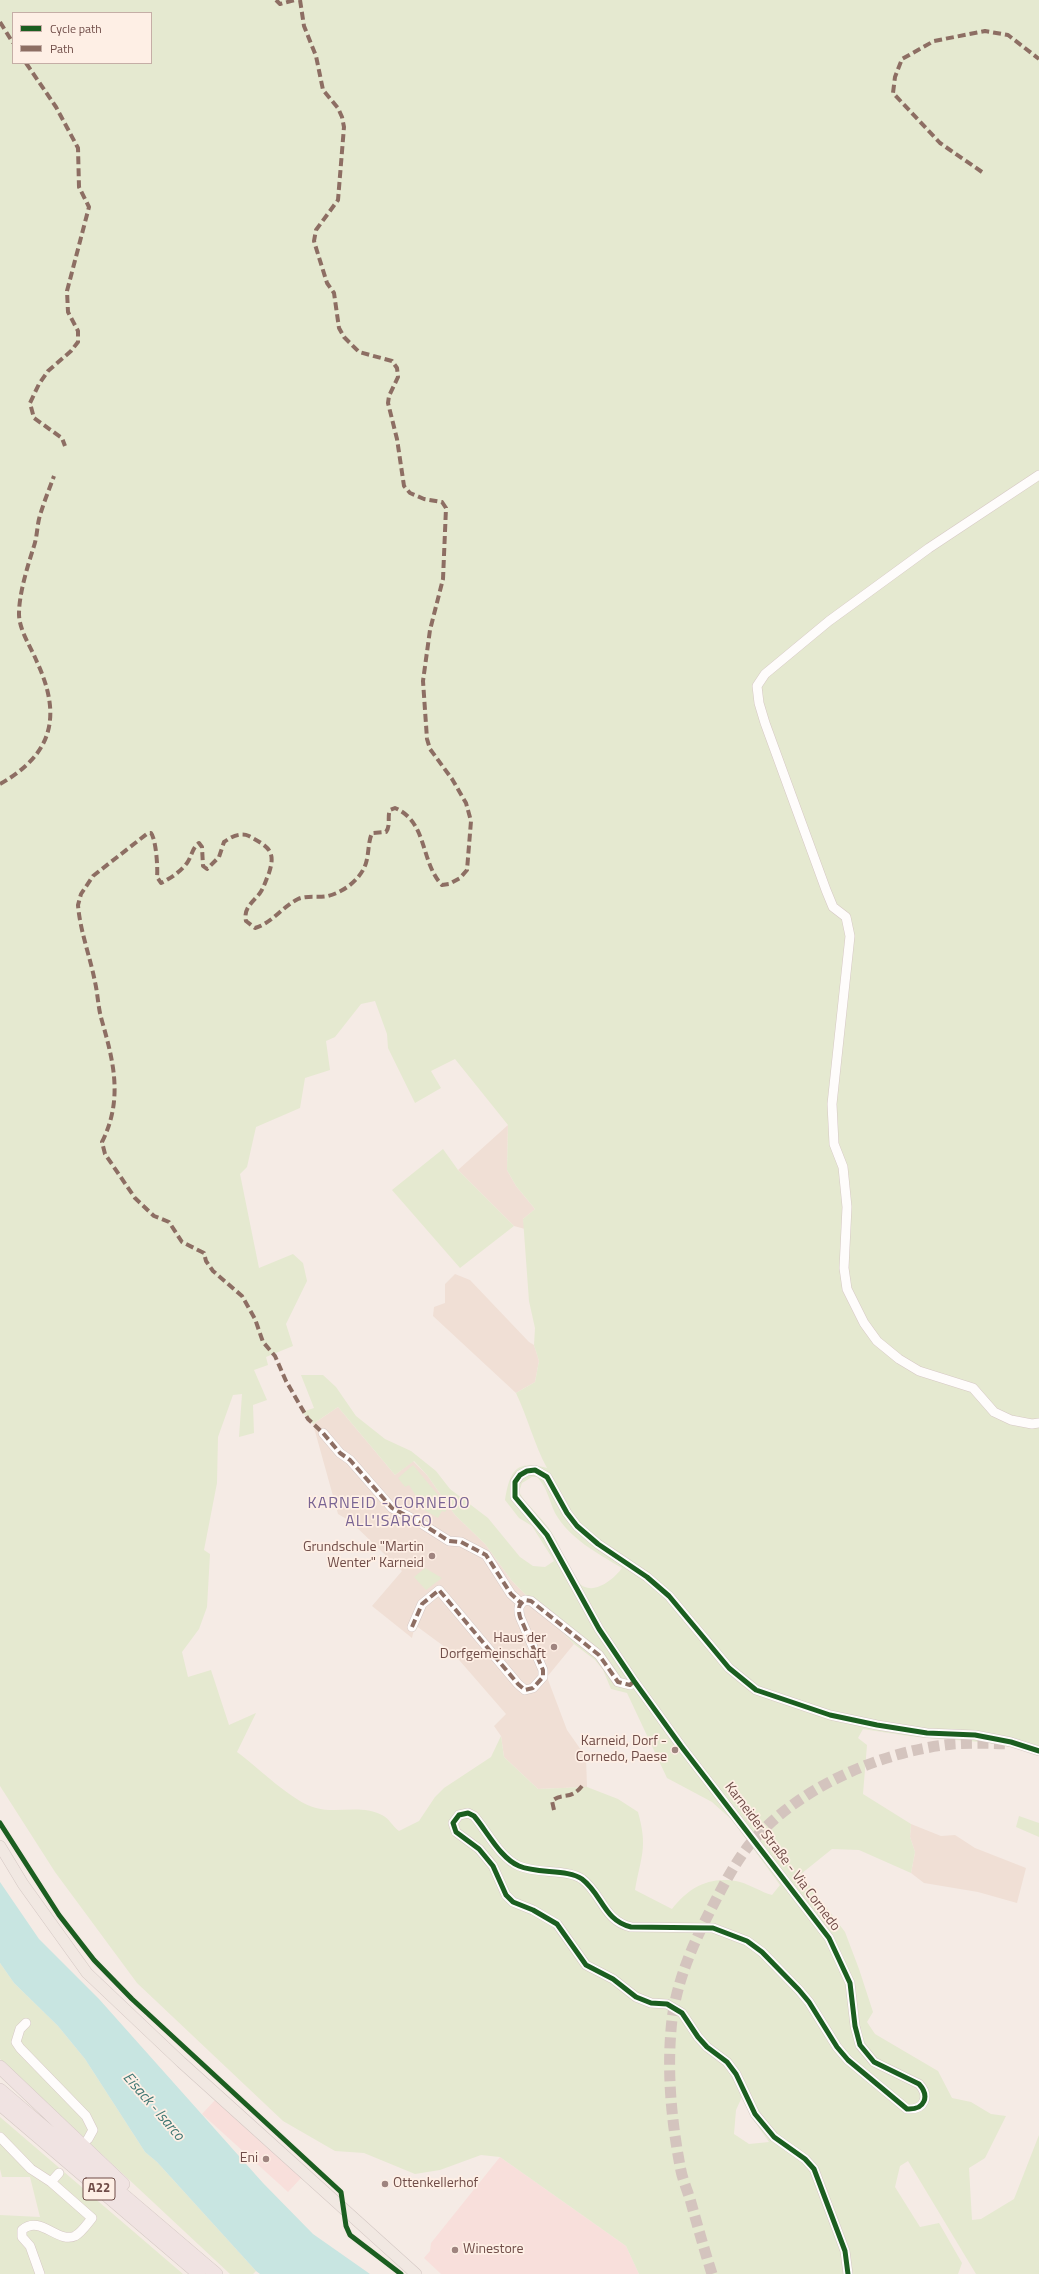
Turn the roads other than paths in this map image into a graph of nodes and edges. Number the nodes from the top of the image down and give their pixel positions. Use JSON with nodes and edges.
{"nodes":[{"id":1,"x":1039,"y":475,"type":"edge"},
{"id":2,"x":1039,"y":1423,"type":"edge"},
{"id":3,"x":323,"y":1433,"type":"dead end"},
{"id":4,"x":521,"y":1603,"type":"junction"},
{"id":5,"x":412,"y":1627,"type":"dead end"},
{"id":6,"x":634,"y":1681,"type":"junction"},
{"id":7,"x":1039,"y":1751,"type":"edge"},
{"id":8,"x":0,"y":1846,"type":"edge"},
{"id":9,"x":26,"y":2023,"type":"dead end"},
{"id":10,"x":0,"y":2067,"type":"edge"},
{"id":11,"x":0,"y":2090,"type":"edge"},
{"id":12,"x":0,"y":2104,"type":"edge"},
{"id":13,"x":0,"y":2137,"type":"edge"},
{"id":14,"x":88,"y":2140,"type":"dead end"},
{"id":15,"x":59,"y":2173,"type":"dead end"},
{"id":16,"x":51,"y":2182,"type":"junction"},
{"id":17,"x":150,"y":2218,"type":"junction"},
{"id":18,"x":214,"y":2273,"type":"edge"},
{"id":19,"x":40,"y":2274,"type":"edge"},
{"id":20,"x":199,"y":2274,"type":"edge"},
{"id":21,"x":416,"y":2274,"type":"edge"},
{"id":22,"x":848,"y":2274,"type":"edge"}],
"edges":[{"from":1,"to":2,"type":"street"},
{"from":3,"to":4,"type":"street"},
{"from":4,"to":5,"type":"street"},
{"from":4,"to":6,"type":"street"},
{"from":6,"to":7,"type":"street","name":"Karneider Straße - Via Cornedo"},
{"from":6,"to":22,"type":"street","name":"Karneider Straße - Via Cornedo"},
{"from":8,"to":21,"type":"main road"},
{"from":9,"to":14,"type":"street"},
{"from":10,"to":17,"type":"highway"},
{"from":11,"to":17,"type":"highway","number":"A22"},
{"from":12,"to":20,"type":"highway","number":"A22"},
{"from":13,"to":16,"type":"street"},
{"from":15,"to":16,"type":"street"},
{"from":16,"to":19,"type":"street"},
{"from":17,"to":18,"type":"highway","number":"A22"}]}
